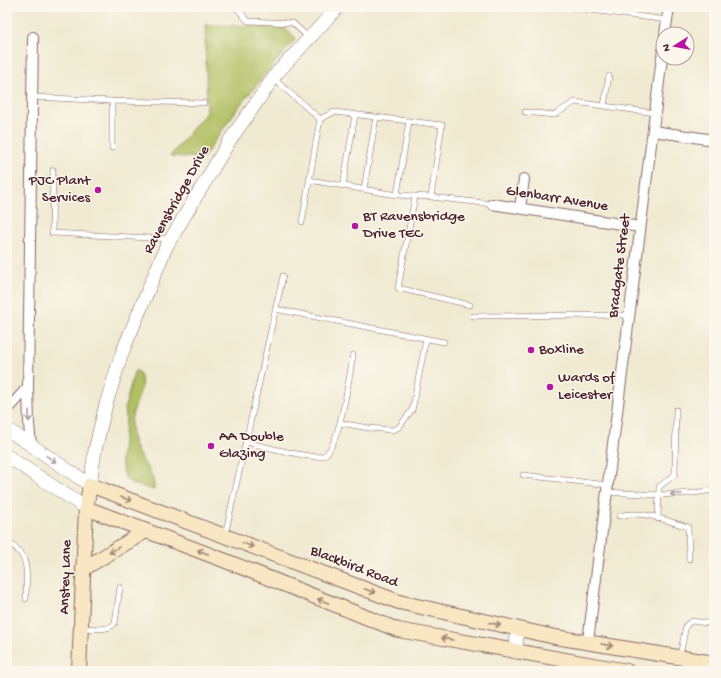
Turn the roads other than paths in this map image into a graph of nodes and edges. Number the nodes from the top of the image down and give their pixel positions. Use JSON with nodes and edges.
{"nodes":[{"id":1,"x":236,"y":7,"type":"edge"},
{"id":2,"x":338,"y":7,"type":"edge"},
{"id":3,"x":569,"y":7,"type":"edge"},
{"id":4,"x":668,"y":7,"type":"edge"},
{"id":5,"x":667,"y":20,"type":"junction"},
{"id":6,"x":666,"y":26,"type":"edge"},
{"id":7,"x":34,"y":37,"type":"dead end"},
{"id":8,"x":310,"y":38,"type":"junction"},
{"id":9,"x":661,"y":66,"type":"edge"},
{"id":10,"x":609,"y":76,"type":"dead end"},
{"id":11,"x":274,"y":78,"type":"junction"},
{"id":12,"x":33,"y":97,"type":"junction"},
{"id":13,"x":112,"y":101,"type":"junction"},
{"id":14,"x":204,"y":103,"type":"dead end"},
{"id":15,"x":604,"y":106,"type":"junction"},
{"id":16,"x":525,"y":112,"type":"dead end"},
{"id":17,"x":655,"y":113,"type":"junction"},
{"id":18,"x":355,"y":115,"type":"junction"},
{"id":19,"x":376,"y":117,"type":"junction"},
{"id":20,"x":320,"y":120,"type":"junction"},
{"id":21,"x":409,"y":121,"type":"junction"},
{"id":22,"x":653,"y":131,"type":"junction"},
{"id":23,"x":714,"y":140,"type":"edge"},
{"id":24,"x":112,"y":148,"type":"dead end"},
{"id":25,"x":53,"y":170,"type":"dead end"},
{"id":26,"x":309,"y":180,"type":"junction"},
{"id":27,"x":524,"y":180,"type":"dead end"},
{"id":28,"x":343,"y":186,"type":"junction"},
{"id":29,"x":364,"y":189,"type":"junction"},
{"id":30,"x":397,"y":195,"type":"junction"},
{"id":31,"x":415,"y":196,"type":"junction"},
{"id":32,"x":431,"y":197,"type":"junction"},
{"id":33,"x":492,"y":204,"type":"joint"},
{"id":34,"x":520,"y":208,"type":"junction"},
{"id":35,"x":302,"y":222,"type":"dead end"},
{"id":36,"x":640,"y":227,"type":"junction"},
{"id":37,"x":171,"y":239,"type":"junction"},
{"id":38,"x":282,"y":276,"type":"dead end"},
{"id":39,"x":470,"y":305,"type":"dead end"},
{"id":40,"x":275,"y":308,"type":"junction"},
{"id":41,"x":629,"y":315,"type":"junction"},
{"id":42,"x":473,"y":316,"type":"dead end"},
{"id":43,"x":426,"y":339,"type":"junction"},
{"id":44,"x":444,"y":342,"type":"dead end"},
{"id":45,"x":353,"y":355,"type":"dead end"},
{"id":46,"x":28,"y":386,"type":"junction"},
{"id":47,"x":7,"y":406,"type":"edge"},
{"id":48,"x":676,"y":410,"type":"dead end"},
{"id":49,"x":340,"y":423,"type":"junction"},
{"id":50,"x":7,"y":429,"type":"edge"},
{"id":51,"x":245,"y":442,"type":"junction"},
{"id":52,"x":31,"y":445,"type":"junction"},
{"id":53,"x":7,"y":456,"type":"edge"},
{"id":54,"x":523,"y":475,"type":"dead end"},
{"id":55,"x":90,"y":485,"type":"junction"},
{"id":56,"x":607,"y":488,"type":"junction"},
{"id":57,"x":714,"y":490,"type":"edge"},
{"id":58,"x":659,"y":495,"type":"junction"},
{"id":59,"x":86,"y":508,"type":"junction"},
{"id":60,"x":619,"y":516,"type":"dead end"},
{"id":61,"x":658,"y":519,"type":"junction"},
{"id":62,"x":146,"y":531,"type":"junction"},
{"id":63,"x":224,"y":536,"type":"junction"},
{"id":64,"x":7,"y":541,"type":"edge"},
{"id":65,"x":689,"y":560,"type":"dead end"},
{"id":66,"x":83,"y":569,"type":"junction"},
{"id":67,"x":120,"y":587,"type":"dead end"},
{"id":68,"x":26,"y":599,"type":"dead end"},
{"id":69,"x":714,"y":624,"type":"edge"},
{"id":70,"x":81,"y":628,"type":"junction"},
{"id":71,"x":517,"y":629,"type":"junction"},
{"id":72,"x":588,"y":641,"type":"junction"},
{"id":73,"x":516,"y":652,"type":"junction"},
{"id":74,"x":680,"y":657,"type":"junction"},
{"id":75,"x":714,"y":663,"type":"edge"},
{"id":76,"x":612,"y":670,"type":"edge"},
{"id":77,"x":79,"y":671,"type":"edge"},
{"id":78,"x":626,"y":671,"type":"edge"}],
"edges":[{"from":1,"to":8,"type":"lane"},
{"from":2,"to":8,"type":"street","name":"Ravensbridge Drive"},
{"from":3,"to":5,"type":"lane"},
{"from":4,"to":5,"type":"street"},
{"from":5,"to":6,"type":"street"},
{"from":7,"to":12,"type":"street"},
{"from":8,"to":11,"type":"street","name":"Ravensbridge Drive"},
{"from":9,"to":17,"type":"street","name":"Bradgate Street"},
{"from":10,"to":15,"type":"lane"},
{"from":11,"to":20,"type":"lane"},
{"from":11,"to":37,"type":"street","name":"Ravensbridge Drive"},
{"from":12,"to":13,"type":"lane"},
{"from":12,"to":46,"type":"street"},
{"from":13,"to":14,"type":"lane"},
{"from":13,"to":24,"type":"lane"},
{"from":15,"to":16,"type":"lane"},
{"from":15,"to":17,"type":"lane"},
{"from":17,"to":22,"type":"street","name":"Bradgate Street"},
{"from":18,"to":19,"type":"lane"},
{"from":18,"to":20,"type":"lane"},
{"from":18,"to":28,"type":"lane"},
{"from":19,"to":21,"type":"lane"},
{"from":19,"to":29,"type":"lane"},
{"from":20,"to":26,"type":"lane"},
{"from":21,"to":30,"type":"lane"},
{"from":21,"to":32,"type":"lane"},
{"from":22,"to":23,"type":"street"},
{"from":22,"to":36,"type":"street","name":"Bradgate Street"},
{"from":25,"to":37,"type":"lane"},
{"from":26,"to":28,"type":"lane"},
{"from":26,"to":35,"type":"lane"},
{"from":27,"to":34,"type":"street"},
{"from":28,"to":29,"type":"lane"},
{"from":29,"to":30,"type":"lane"},
{"from":30,"to":31,"type":"lane"},
{"from":31,"to":32,"type":"lane"},
{"from":31,"to":39,"type":"lane"},
{"from":32,"to":33,"type":"lane"},
{"from":33,"to":34,"type":"street","name":"Glenbarr Avenue"},
{"from":34,"to":36,"type":"street","name":"Glenbarr Avenue"},
{"from":36,"to":41,"type":"street","name":"Bradgate Street"},
{"from":37,"to":55,"type":"street","name":"Ravensbridge Drive"},
{"from":38,"to":40,"type":"lane"},
{"from":40,"to":43,"type":"lane"},
{"from":40,"to":51,"type":"lane"},
{"from":41,"to":42,"type":"lane"},
{"from":41,"to":56,"type":"street","name":"Bradgate Street"},
{"from":43,"to":44,"type":"lane"},
{"from":43,"to":49,"type":"lane"},
{"from":45,"to":49,"type":"lane"},
{"from":46,"to":47,"type":"street"},
{"from":46,"to":52,"type":"street","one_way":true},
{"from":48,"to":58,"type":"lane"},
{"from":49,"to":51,"type":"lane"},
{"from":50,"to":52,"type":"street","name":"Blackbird Road"},
{"from":51,"to":63,"type":"lane"},
{"from":52,"to":55,"type":"street","name":"Blackbird Road","one_way":true},
{"from":53,"to":59,"type":"street"},
{"from":54,"to":56,"type":"lane"},
{"from":55,"to":59,"type":"main road","name":"Anstey Lane"},
{"from":55,"to":63,"type":"main road","name":"Blackbird Road","one_way":true},
{"from":56,"to":58,"type":"lane"},
{"from":56,"to":72,"type":"street","name":"Bradgate Street"},
{"from":57,"to":58,"type":"lane","one_way":true},
{"from":58,"to":61,"type":"lane"},
{"from":59,"to":62,"type":"main road"},
{"from":59,"to":66,"type":"main road","name":"Anstey Lane"},
{"from":60,"to":61,"type":"lane"},
{"from":61,"to":65,"type":"lane"},
{"from":62,"to":66,"type":"main road","one_way":true},
{"from":73,"to":62,"type":"main road","one_way":true},
{"from":63,"to":71,"type":"main road","name":"Blackbird Road","one_way":true},
{"from":64,"to":68,"type":"lane"},
{"from":66,"to":70,"type":"main road","name":"Anstey Lane"},
{"from":67,"to":70,"type":"lane"},
{"from":69,"to":74,"type":"lane"},
{"from":70,"to":77,"type":"main road","name":"Anstey Lane"},
{"from":71,"to":72,"type":"main road","name":"Blackbird Road"},
{"from":71,"to":73,"type":"street"},
{"from":72,"to":74,"type":"main road","name":"Blackbird Road","one_way":true},
{"from":73,"to":76,"type":"main road"},
{"from":74,"to":75,"type":"main road","name":"Blackbird Road"},
{"from":76,"to":78,"type":"main road"}]}
